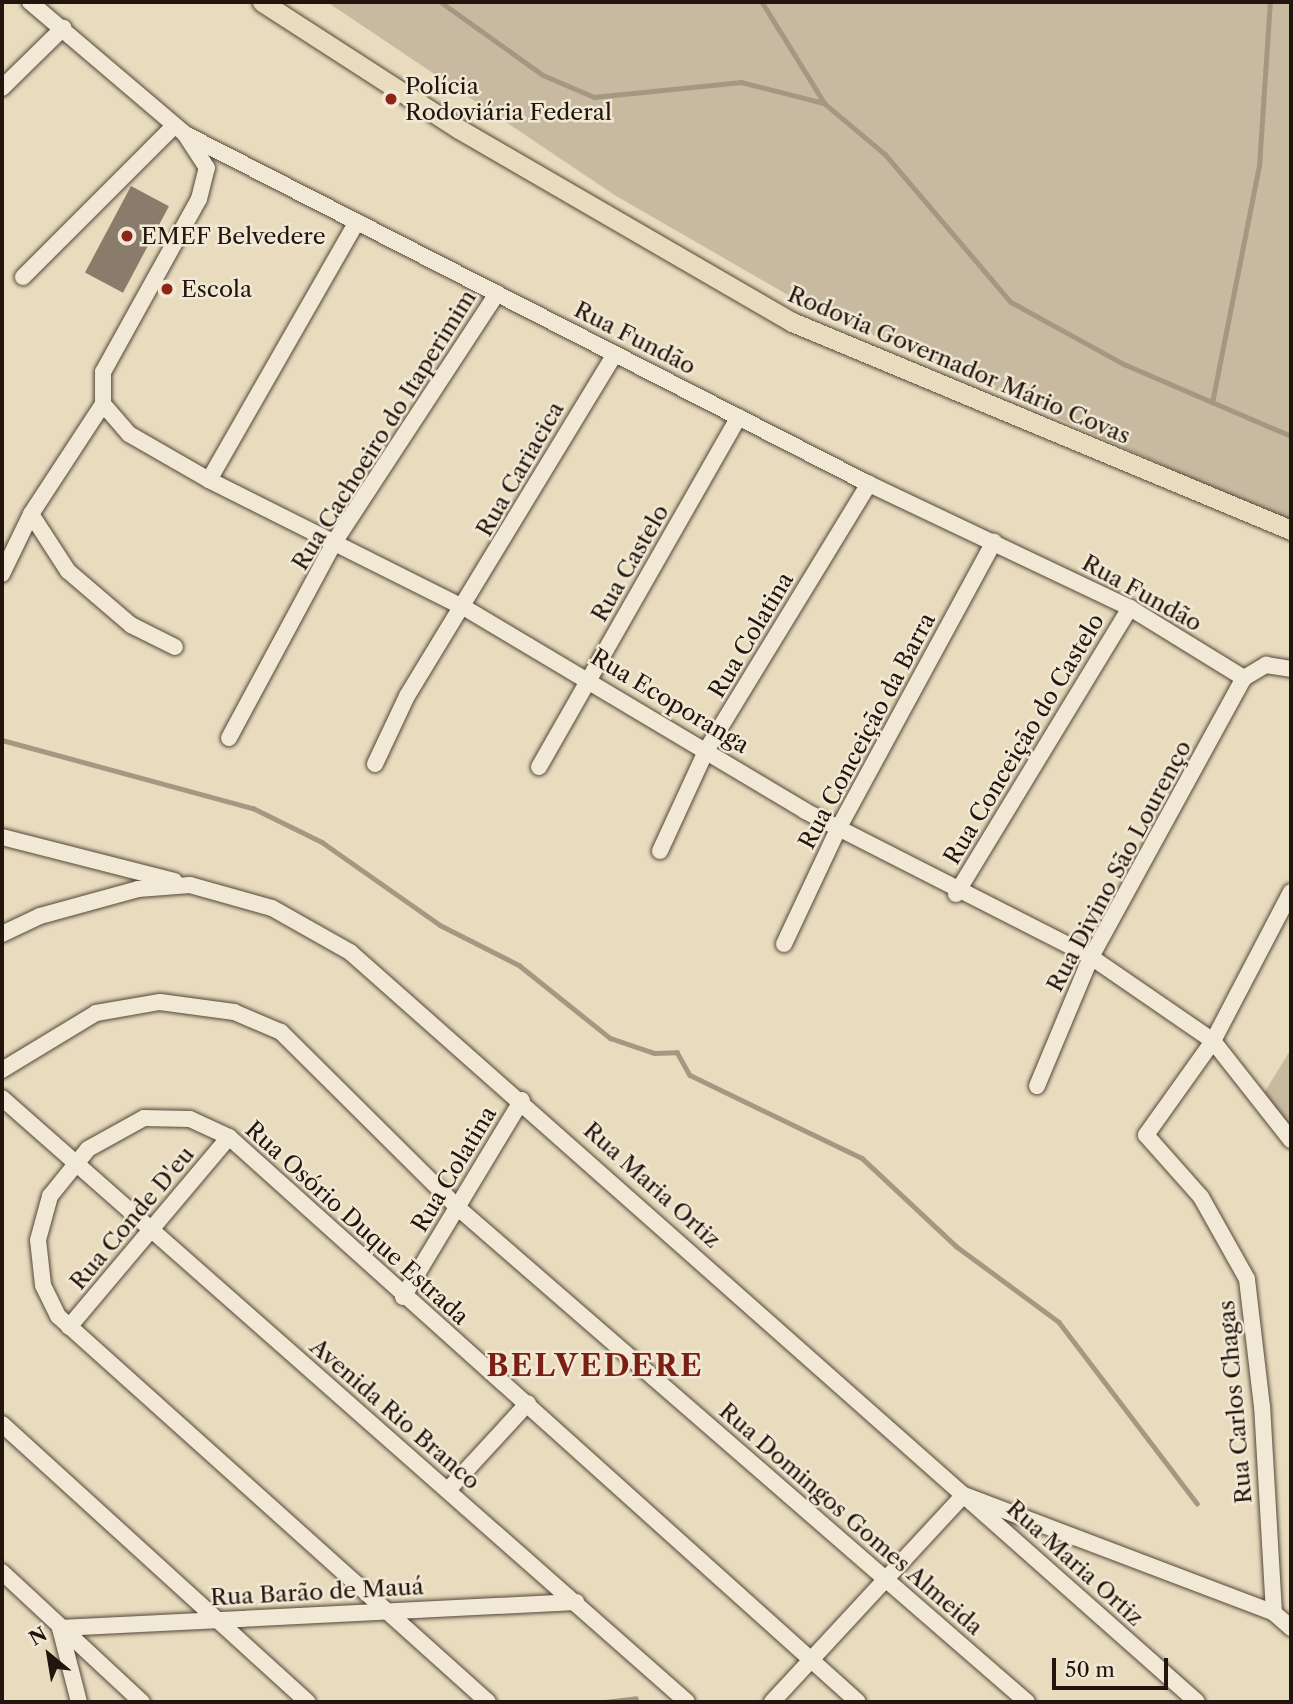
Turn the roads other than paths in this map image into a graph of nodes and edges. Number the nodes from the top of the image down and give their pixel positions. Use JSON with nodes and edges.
{"nodes":[{"id":1,"x":30,"y":2,"type":"edge"},
{"id":2,"x":262,"y":2,"type":"edge"},
{"id":3,"x":63,"y":28,"type":"junction"},
{"id":4,"x":2,"y":88,"type":"edge"},
{"id":5,"x":179,"y":130,"type":"junction"},
{"id":6,"x":357,"y":222,"type":"junction"},
{"id":7,"x":23,"y":277,"type":"dead end"},
{"id":8,"x":496,"y":293,"type":"junction"},
{"id":9,"x":615,"y":354,"type":"junction"},
{"id":10,"x":103,"y":404,"type":"junction"},
{"id":11,"x":739,"y":417,"type":"junction"},
{"id":12,"x":209,"y":480,"type":"junction"},
{"id":13,"x":869,"y":484,"type":"junction"},
{"id":14,"x":31,"y":514,"type":"junction"},
{"id":15,"x":1291,"y":530,"type":"edge"},
{"id":16,"x":335,"y":541,"type":"junction"},
{"id":17,"x":994,"y":542,"type":"junction"},
{"id":18,"x":2,"y":574,"type":"edge"},
{"id":19,"x":465,"y":608,"type":"junction"},
{"id":20,"x":1130,"y":608,"type":"junction"},
{"id":21,"x":175,"y":647,"type":"dead end"},
{"id":22,"x":1291,"y":669,"type":"edge"},
{"id":23,"x":1248,"y":675,"type":"junction"},
{"id":24,"x":591,"y":678,"type":"junction"},
{"id":25,"x":229,"y":738,"type":"dead end"},
{"id":26,"x":707,"y":749,"type":"junction"},
{"id":27,"x":374,"y":764,"type":"dead end"},
{"id":28,"x":539,"y":767,"type":"dead end"},
{"id":29,"x":838,"y":829,"type":"junction"},
{"id":30,"x":2,"y":837,"type":"edge"},
{"id":31,"x":660,"y":851,"type":"dead end"},
{"id":32,"x":190,"y":886,"type":"junction"},
{"id":33,"x":1291,"y":892,"type":"edge"},
{"id":34,"x":956,"y":894,"type":"junction"},
{"id":35,"x":2,"y":934,"type":"edge"},
{"id":36,"x":784,"y":944,"type":"dead end"},
{"id":37,"x":1091,"y":957,"type":"junction"},
{"id":38,"x":1213,"y":1041,"type":"junction"},
{"id":39,"x":2,"y":1070,"type":"edge"},
{"id":40,"x":1037,"y":1086,"type":"dead end"},
{"id":41,"x":2,"y":1098,"type":"edge"},
{"id":42,"x":522,"y":1100,"type":"junction"},
{"id":43,"x":229,"y":1137,"type":"junction"},
{"id":44,"x":1291,"y":1140,"type":"edge"},
{"id":45,"x":72,"y":1162,"type":"junction"},
{"id":46,"x":457,"y":1207,"type":"junction"},
{"id":47,"x":151,"y":1231,"type":"junction"},
{"id":48,"x":403,"y":1297,"type":"junction"},
{"id":49,"x":69,"y":1327,"type":"junction"},
{"id":50,"x":528,"y":1403,"type":"junction"},
{"id":51,"x":2,"y":1423,"type":"edge"},
{"id":52,"x":448,"y":1490,"type":"junction"},
{"id":53,"x":964,"y":1495,"type":"junction"},
{"id":54,"x":2,"y":1572,"type":"edge"},
{"id":55,"x":886,"y":1580,"type":"junction"},
{"id":56,"x":576,"y":1602,"type":"junction"},
{"id":57,"x":387,"y":1612,"type":"junction"},
{"id":58,"x":1274,"y":1613,"type":"junction"},
{"id":59,"x":214,"y":1620,"type":"junction"},
{"id":60,"x":60,"y":1628,"type":"junction"},
{"id":61,"x":1291,"y":1628,"type":"edge"},
{"id":62,"x":811,"y":1660,"type":"junction"},
{"id":63,"x":79,"y":1702,"type":"edge"},
{"id":64,"x":142,"y":1702,"type":"edge"},
{"id":65,"x":308,"y":1702,"type":"edge"},
{"id":66,"x":488,"y":1702,"type":"edge"},
{"id":67,"x":687,"y":1702,"type":"edge"},
{"id":68,"x":772,"y":1702,"type":"edge"},
{"id":69,"x":858,"y":1702,"type":"edge"},
{"id":70,"x":1027,"y":1702,"type":"edge"},
{"id":71,"x":1197,"y":1702,"type":"edge"}],
"edges":[{"from":1,"to":3,"type":"street","name":"Rua Fundão"},
{"from":2,"to":15,"type":"main road","name":"Rodovia Governador Mário Covas"},
{"from":3,"to":4,"type":"street"},
{"from":3,"to":5,"type":"street","name":"Rua Fundão"},
{"from":5,"to":6,"type":"street","name":"Rua Fundão"},
{"from":5,"to":7,"type":"street"},
{"from":5,"to":10,"type":"street"},
{"from":6,"to":8,"type":"street","name":"Rua Fundão"},
{"from":6,"to":12,"type":"street"},
{"from":8,"to":9,"type":"street","name":"Rua Fundão"},
{"from":8,"to":16,"type":"street","name":"Rua Cachoeiro do Itaperimim"},
{"from":9,"to":11,"type":"street","name":"Rua Fundão"},
{"from":9,"to":19,"type":"street","name":"Rua Cariacica"},
{"from":10,"to":12,"type":"street","name":"Rua Ecoporanga"},
{"from":10,"to":14,"type":"street"},
{"from":11,"to":13,"type":"street","name":"Rua Fundão"},
{"from":11,"to":24,"type":"street","name":"Rua Castelo"},
{"from":12,"to":16,"type":"street","name":"Rua Ecoporanga"},
{"from":13,"to":17,"type":"street","name":"Rua Fundão"},
{"from":13,"to":26,"type":"street","name":"Rua Colatina"},
{"from":14,"to":18,"type":"street"},
{"from":14,"to":21,"type":"street"},
{"from":16,"to":19,"type":"street","name":"Rua Ecoporanga"},
{"from":16,"to":25,"type":"street","name":"Rua Cachoeiro do Itaperimim"},
{"from":17,"to":20,"type":"street","name":"Rua Fundão"},
{"from":17,"to":29,"type":"street","name":"Rua Conceição da Barra"},
{"from":19,"to":24,"type":"street","name":"Rua Ecoporanga"},
{"from":19,"to":27,"type":"street","name":"Rua Cariacica"},
{"from":20,"to":23,"type":"street","name":"Rua Fundão"},
{"from":20,"to":34,"type":"street","name":"Rua Conceição do Castelo"},
{"from":22,"to":23,"type":"street"},
{"from":23,"to":37,"type":"street","name":"Rua Divino São Lourenço"},
{"from":24,"to":26,"type":"street","name":"Rua Ecoporanga"},
{"from":24,"to":28,"type":"street","name":"Rua Castelo"},
{"from":26,"to":29,"type":"street","name":"Rua Ecoporanga"},
{"from":26,"to":31,"type":"street","name":"Rua Colatina"},
{"from":29,"to":34,"type":"street","name":"Rua Ecoporanga"},
{"from":29,"to":36,"type":"street","name":"Rua Conceição da Barra"},
{"from":30,"to":32,"type":"street"},
{"from":32,"to":35,"type":"street","name":"Rua Maria Ortiz"},
{"from":32,"to":42,"type":"street","name":"Rua Maria Ortiz"},
{"from":33,"to":38,"type":"street"},
{"from":34,"to":37,"type":"street","name":"Rua Ecoporanga"},
{"from":37,"to":38,"type":"street","name":"Rua Ecoporanga"},
{"from":37,"to":40,"type":"street","name":"Rua Divino São Lourenço"},
{"from":38,"to":44,"type":"street","name":"Rua Ecoporanga"},
{"from":38,"to":58,"type":"street","name":"Rua Carlos Chagas"},
{"from":39,"to":46,"type":"street","name":"Rua Domingos Gomes Almeida"},
{"from":41,"to":45,"type":"street","name":"Avenida Rio Branco"},
{"from":42,"to":46,"type":"street","name":"Rua Colatina"},
{"from":42,"to":53,"type":"street","name":"Rua Maria Ortiz"},
{"from":43,"to":45,"type":"street","name":"Rua Osório Duque Estrada"},
{"from":43,"to":47,"type":"street","name":"Rua Conde D'eu"},
{"from":43,"to":48,"type":"street","name":"Rua Osório Duque Estrada"},
{"from":45,"to":47,"type":"street","name":"Avenida Rio Branco"},
{"from":45,"to":49,"type":"street","name":"Rua Osório Duque Estrada"},
{"from":46,"to":48,"type":"street","name":"Rua Colatina"},
{"from":46,"to":55,"type":"street","name":"Rua Domingos Gomes Almeida"},
{"from":47,"to":49,"type":"street","name":"Rua Conde D'eu"},
{"from":47,"to":52,"type":"street","name":"Avenida Rio Branco"},
{"from":48,"to":50,"type":"street","name":"Rua Osório Duque Estrada"},
{"from":49,"to":57,"type":"street","name":"Rua Osório Duque Estrada"},
{"from":50,"to":52,"type":"street"},
{"from":50,"to":62,"type":"street","name":"Rua Osório Duque Estrada"},
{"from":51,"to":59,"type":"street"},
{"from":52,"to":56,"type":"street","name":"Avenida Rio Branco"},
{"from":53,"to":55,"type":"street"},
{"from":53,"to":58,"type":"street"},
{"from":53,"to":71,"type":"street","name":"Rua Maria Ortiz"},
{"from":54,"to":60,"type":"street"},
{"from":55,"to":62,"type":"street"},
{"from":55,"to":70,"type":"street","name":"Rua Domingos Gomes Almeida"},
{"from":56,"to":57,"type":"street","name":"Rua Barão de Mauá"},
{"from":56,"to":67,"type":"street","name":"Avenida Rio Branco"},
{"from":57,"to":59,"type":"street","name":"Rua Barão de Mauá"},
{"from":57,"to":66,"type":"street","name":"Rua Osório Duque Estrada"},
{"from":58,"to":61,"type":"street"},
{"from":59,"to":60,"type":"street","name":"Rua Barão de Mauá"},
{"from":59,"to":65,"type":"street"},
{"from":60,"to":63,"type":"street"},
{"from":60,"to":64,"type":"street"},
{"from":62,"to":68,"type":"street"},
{"from":62,"to":69,"type":"street","name":"Rua Osório Duque Estrada"}]}
